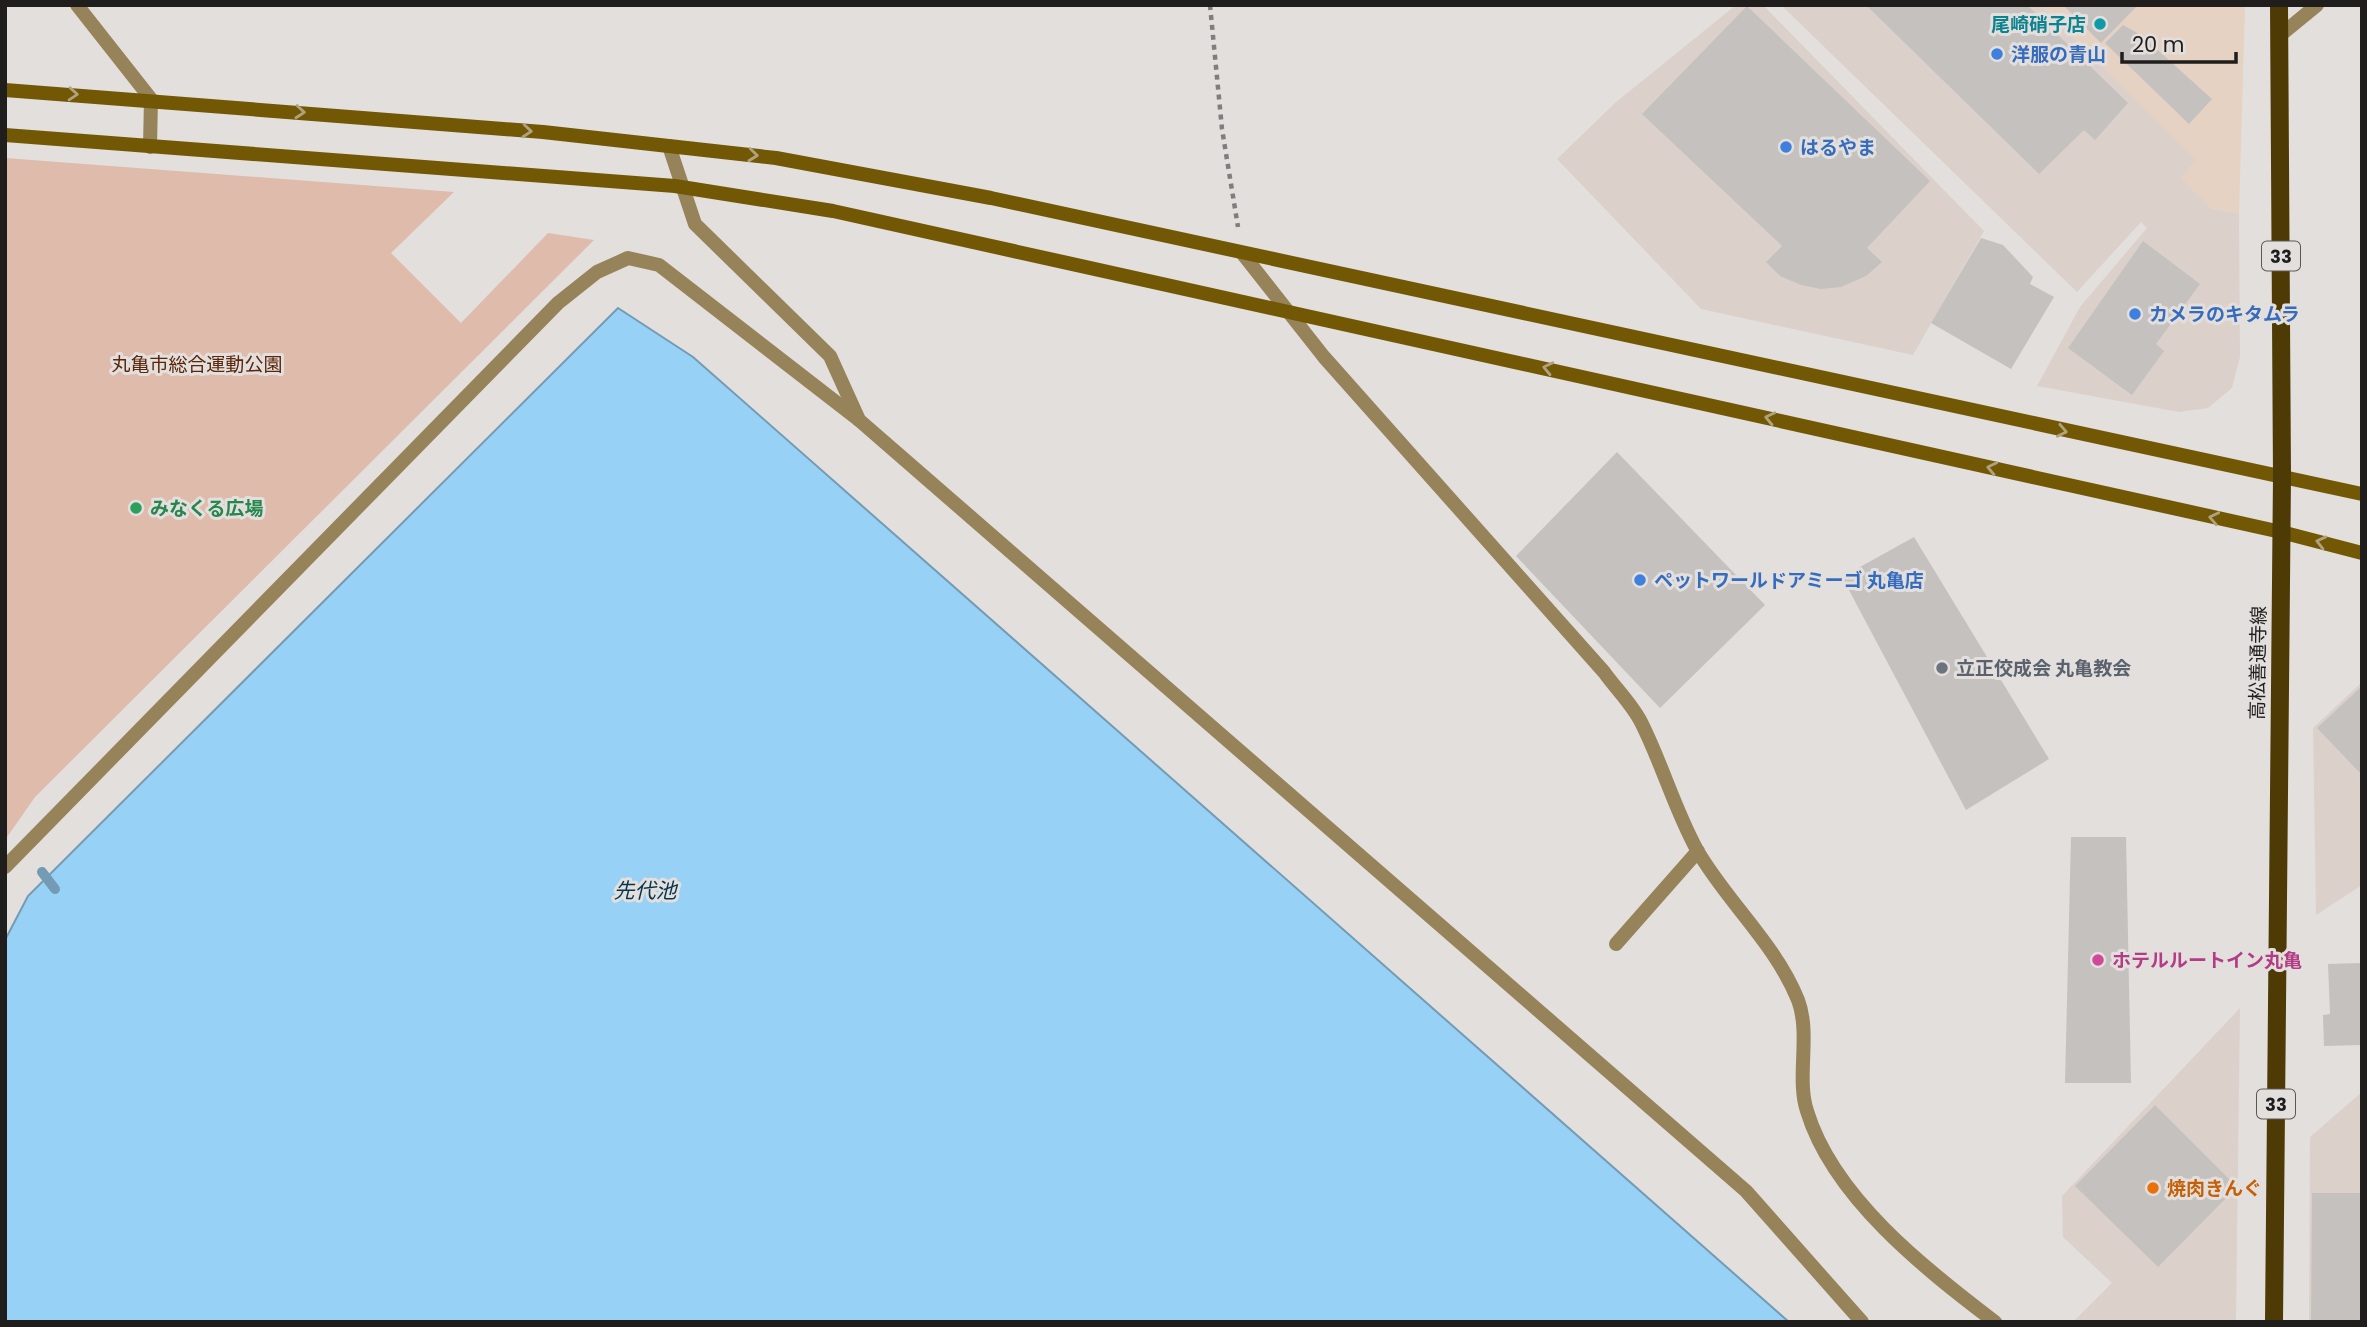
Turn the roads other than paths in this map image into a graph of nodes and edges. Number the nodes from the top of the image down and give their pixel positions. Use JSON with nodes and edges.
{"nodes":[{"id":1,"x":77,"y":5,"type":"edge"},
{"id":2,"x":2279,"y":5,"type":"edge"},
{"id":3,"x":2317,"y":5,"type":"edge"},
{"id":4,"x":2278,"y":37,"type":"junction"},
{"id":5,"x":5,"y":90,"type":"edge"},
{"id":6,"x":151,"y":99,"type":"junction"},
{"id":7,"x":5,"y":135,"type":"edge"},
{"id":8,"x":669,"y":146,"type":"junction"},
{"id":9,"x":150,"y":148,"type":"junction"},
{"id":10,"x":683,"y":187,"type":"junction"},
{"id":11,"x":1242,"y":253,"type":"junction"},
{"id":12,"x":1287,"y":310,"type":"junction"},
{"id":13,"x":859,"y":420,"type":"junction"},
{"id":14,"x":2282,"y":476,"type":"junction"},
{"id":15,"x":2362,"y":494,"type":"edge"},
{"id":16,"x":2281,"y":532,"type":"junction"},
{"id":17,"x":2362,"y":553,"type":"edge"},
{"id":18,"x":1698,"y":851,"type":"junction"},
{"id":19,"x":5,"y":867,"type":"edge"},
{"id":20,"x":1616,"y":944,"type":"dead end"},
{"id":21,"x":1862,"y":1322,"type":"edge"},
{"id":22,"x":1995,"y":1322,"type":"edge"},
{"id":23,"x":2274,"y":1322,"type":"edge"}],
"edges":[{"from":1,"to":6,"type":"street"},
{"from":2,"to":4,"type":"main road","name":"高松善通寺線","number":"33"},
{"from":3,"to":4,"type":"street"},
{"from":4,"to":14,"type":"main road","name":"高松善通寺線","number":"33"},
{"from":5,"to":6,"type":"street","one_way":true},
{"from":6,"to":8,"type":"street","one_way":true},
{"from":6,"to":9,"type":"street"},
{"from":7,"to":9,"type":"street"},
{"from":8,"to":10,"type":"street"},
{"from":8,"to":11,"type":"street","one_way":true},
{"from":9,"to":10,"type":"street"},
{"from":10,"to":12,"type":"street"},
{"from":10,"to":13,"type":"street"},
{"from":11,"to":12,"type":"street"},
{"from":11,"to":14,"type":"street","one_way":true},
{"from":16,"to":12,"type":"street","one_way":true},
{"from":12,"to":18,"type":"street"},
{"from":13,"to":19,"type":"street"},
{"from":13,"to":21,"type":"street"},
{"from":14,"to":15,"type":"street"},
{"from":14,"to":16,"type":"main road","name":"高松善通寺線","number":"33"},
{"from":17,"to":16,"type":"street","one_way":true},
{"from":16,"to":23,"type":"main road","name":"高松善通寺線","number":"33"},
{"from":18,"to":20,"type":"street"},
{"from":18,"to":22,"type":"street"}]}
